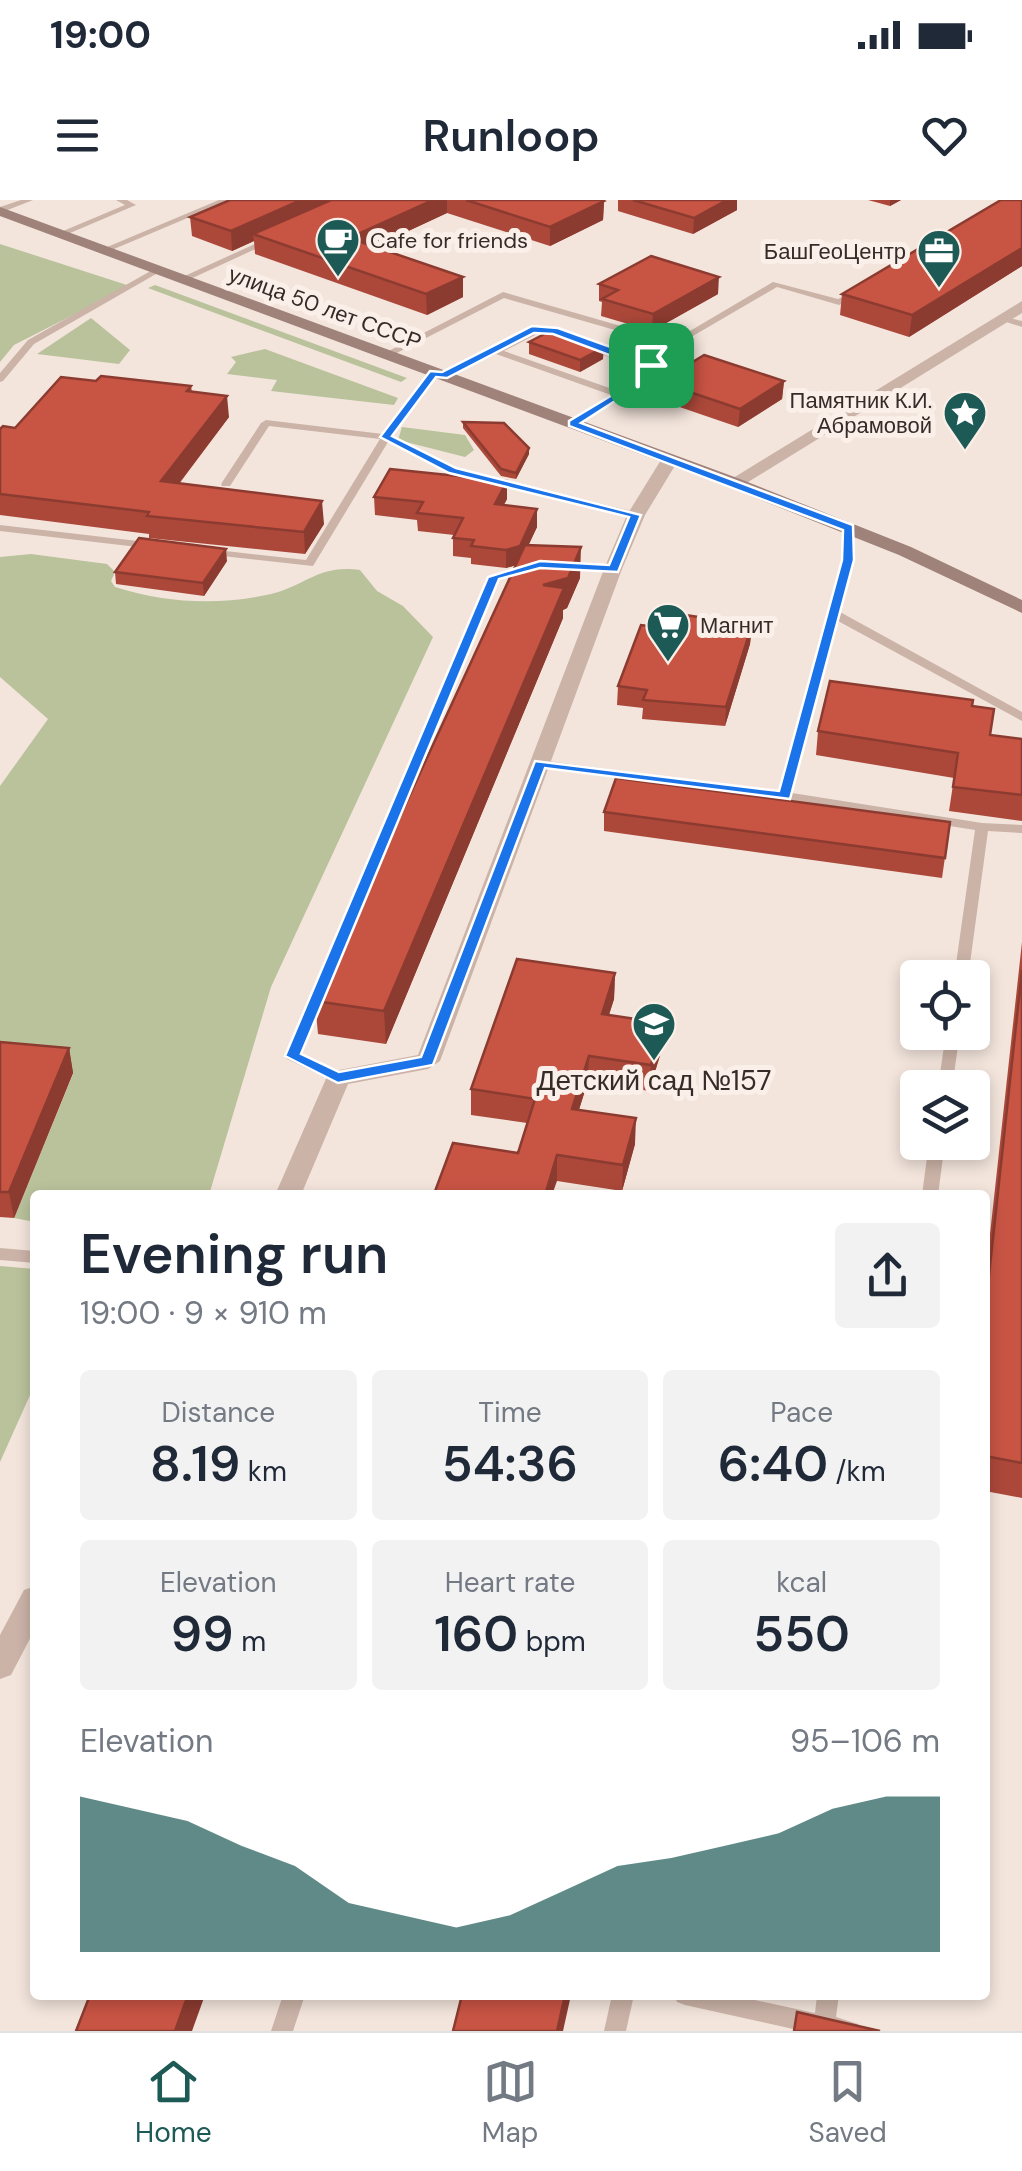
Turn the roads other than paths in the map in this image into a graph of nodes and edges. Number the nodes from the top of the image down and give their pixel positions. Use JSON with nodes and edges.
{"nodes":[{"id":1,"x":29,"y":200,"type":"edge"},
{"id":2,"x":120,"y":200,"type":"edge"},
{"id":3,"x":226,"y":200,"type":"edge"},
{"id":4,"x":0,"y":211,"type":"edge"},
{"id":5,"x":60,"y":234,"type":"junction"},
{"id":6,"x":277,"y":238,"type":"edge"},
{"id":7,"x":104,"y":250,"type":"junction"},
{"id":8,"x":159,"y":270,"type":"junction"},
{"id":9,"x":184,"y":280,"type":"junction"},
{"id":10,"x":876,"y":282,"type":"edge"},
{"id":11,"x":1022,"y":306,"type":"edge"},
{"id":12,"x":1004,"y":318,"type":"junction"},
{"id":13,"x":1022,"y":324,"type":"edge"},
{"id":14,"x":493,"y":350,"type":"junction"},
{"id":15,"x":386,"y":355,"type":"junction"},
{"id":16,"x":438,"y":374,"type":"junction"},
{"id":17,"x":0,"y":379,"type":"edge"},
{"id":18,"x":620,"y":396,"type":"junction"},
{"id":19,"x":572,"y":423,"type":"junction"},
{"id":20,"x":386,"y":437,"type":"junction"},
{"id":21,"x":670,"y":459,"type":"junction"},
{"id":22,"x":226,"y":484,"type":"dead end"},
{"id":23,"x":734,"y":484,"type":"junction"},
{"id":24,"x":636,"y":515,"type":"junction"},
{"id":25,"x":0,"y":528,"type":"edge"},
{"id":26,"x":849,"y":528,"type":"junction"},
{"id":27,"x":174,"y":548,"type":"edge"},
{"id":28,"x":193,"y":550,"type":"edge"},
{"id":29,"x":614,"y":569,"type":"junction"},
{"id":30,"x":1022,"y":607,"type":"edge"},
{"id":31,"x":834,"y":614,"type":"junction"},
{"id":32,"x":1022,"y":717,"type":"edge"},
{"id":33,"x":540,"y":764,"type":"junction"},
{"id":34,"x":785,"y":796,"type":"junction"},
{"id":35,"x":982,"y":827,"type":"junction"},
{"id":36,"x":1022,"y":830,"type":"edge"},
{"id":37,"x":964,"y":960,"type":"edge"},
{"id":38,"x":338,"y":1078,"type":"junction"},
{"id":39,"x":935,"y":1160,"type":"edge"},
{"id":40,"x":290,"y":1190,"type":"edge"},
{"id":41,"x":931,"y":1190,"type":"edge"},
{"id":42,"x":0,"y":1254,"type":"edge"},
{"id":43,"x":30,"y":1257,"type":"edge"},
{"id":44,"x":30,"y":1608,"type":"edge"},
{"id":45,"x":0,"y":1664,"type":"edge"},
{"id":46,"x":292,"y":2000,"type":"edge"},
{"id":47,"x":622,"y":2000,"type":"edge"},
{"id":48,"x":707,"y":2000,"type":"edge"},
{"id":49,"x":827,"y":2000,"type":"edge"},
{"id":50,"x":824,"y":2026,"type":"junction"},
{"id":51,"x":282,"y":2031,"type":"edge"},
{"id":52,"x":614,"y":2031,"type":"edge"},
{"id":53,"x":850,"y":2031,"type":"edge"}],
"edges":[{"from":1,"to":4,"type":"lane"},
{"from":2,"to":5,"type":"lane"},
{"from":3,"to":7,"type":"lane"},
{"from":4,"to":5,"type":"main road","name":"улица 50 лет СССР"},
{"from":5,"to":7,"type":"main road","name":"улица 50 лет СССР"},
{"from":6,"to":9,"type":"lane"},
{"from":7,"to":8,"type":"main road","name":"улица 50 лет СССР"},
{"from":8,"to":9,"type":"main road","name":"улица 50 лет СССР"},
{"from":8,"to":17,"type":"lane"},
{"from":9,"to":15,"type":"main road","name":"улица 50 лет СССР"},
{"from":10,"to":15,"type":"lane"},
{"from":11,"to":12,"type":"street"},
{"from":12,"to":13,"type":"lane"},
{"from":12,"to":23,"type":"street"},
{"from":14,"to":16,"type":"lane"},
{"from":14,"to":18,"type":"lane"},
{"from":14,"to":18,"type":"lane"},
{"from":15,"to":16,"type":"main road","name":"улица 50 лет СССР"},
{"from":16,"to":19,"type":"main road","name":"улица 50 лет СССР"},
{"from":16,"to":20,"type":"lane"},
{"from":18,"to":19,"type":"lane"},
{"from":19,"to":21,"type":"main road","name":"улица 50 лет СССР"},
{"from":20,"to":22,"type":"lane"},
{"from":20,"to":24,"type":"lane"},
{"from":20,"to":28,"type":"lane"},
{"from":21,"to":23,"type":"main road","name":"улица 50 лет СССР"},
{"from":21,"to":24,"type":"street"},
{"from":23,"to":26,"type":"main road","name":"улица 50 лет СССР"},
{"from":24,"to":29,"type":"street"},
{"from":25,"to":27,"type":"lane"},
{"from":26,"to":30,"type":"main road","name":"улица 50 лет СССР"},
{"from":26,"to":31,"type":"lane"},
{"from":29,"to":33,"type":"street"},
{"from":29,"to":38,"type":"lane"},
{"from":31,"to":32,"type":"lane"},
{"from":31,"to":34,"type":"lane"},
{"from":33,"to":34,"type":"lane"},
{"from":33,"to":38,"type":"street"},
{"from":34,"to":35,"type":"lane"},
{"from":35,"to":36,"type":"lane"},
{"from":35,"to":37,"type":"lane"},
{"from":38,"to":40,"type":"street"},
{"from":39,"to":41,"type":"lane"},
{"from":42,"to":43,"type":"lane"},
{"from":44,"to":45,"type":"street"},
{"from":46,"to":51,"type":"lane"},
{"from":47,"to":52,"type":"lane"},
{"from":48,"to":50,"type":"lane"},
{"from":49,"to":50,"type":"lane"},
{"from":50,"to":53,"type":"lane"}]}
